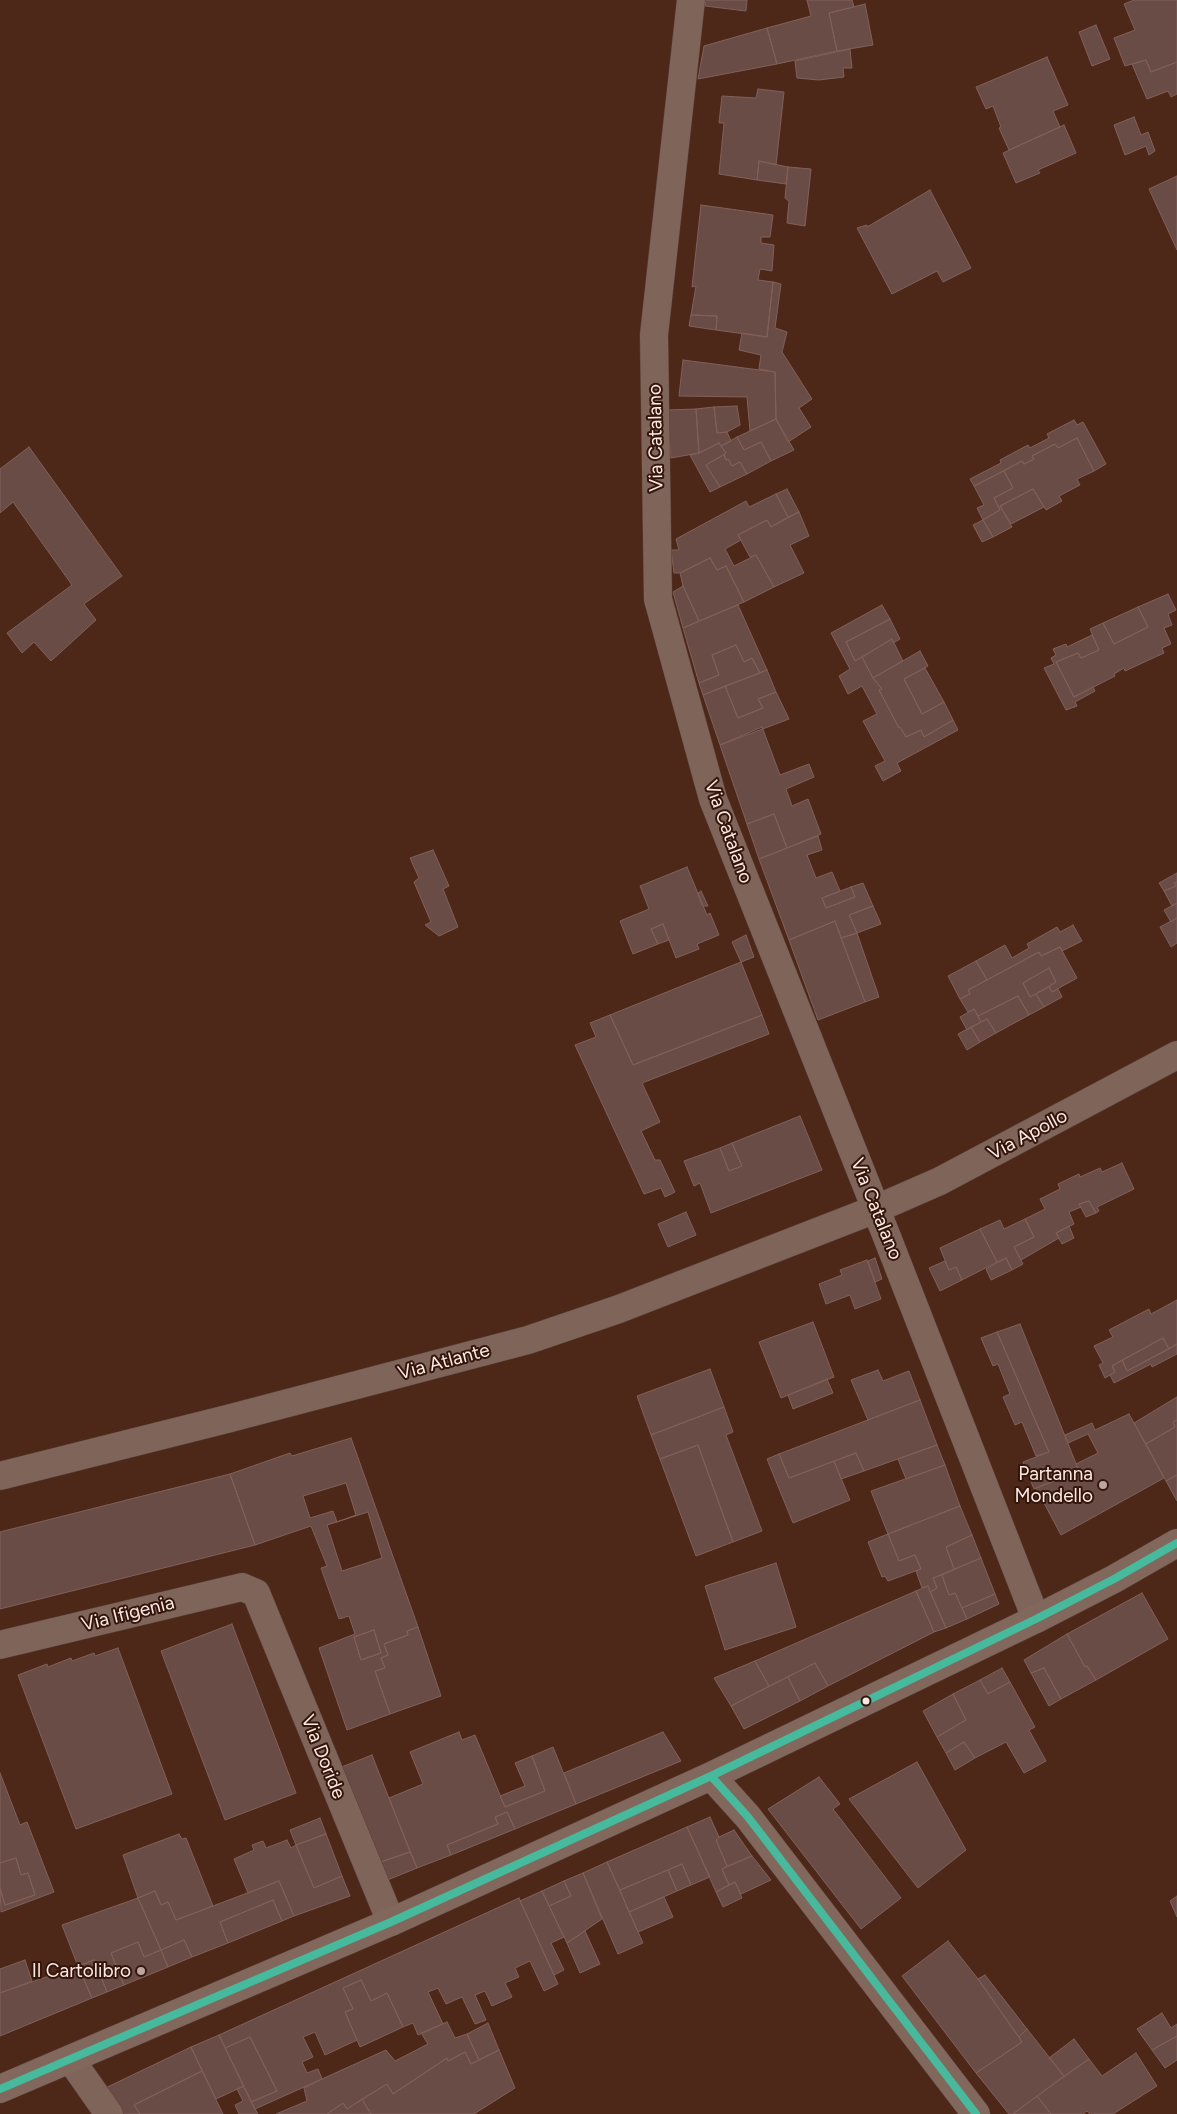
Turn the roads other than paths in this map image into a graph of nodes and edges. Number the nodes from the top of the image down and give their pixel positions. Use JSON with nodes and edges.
{"nodes":[{"id":1,"x":692,"y":0,"type":"edge"},
{"id":2,"x":1177,"y":1055,"type":"edge"},
{"id":3,"x":876,"y":1209,"type":"junction"},
{"id":4,"x":0,"y":1476,"type":"edge"},
{"id":5,"x":1177,"y":1543,"type":"edge"},
{"id":6,"x":256,"y":1593,"type":"joint"},
{"id":7,"x":1036,"y":1619,"type":"junction"},
{"id":8,"x":0,"y":1646,"type":"edge"},
{"id":9,"x":711,"y":1776,"type":"junction"},
{"id":10,"x":391,"y":1922,"type":"junction"},
{"id":11,"x":71,"y":2060,"type":"junction"},
{"id":12,"x":0,"y":2090,"type":"edge"},
{"id":13,"x":109,"y":2114,"type":"edge"},
{"id":14,"x":976,"y":2114,"type":"edge"}],
"edges":[{"from":1,"to":3,"type":"street","name":"Via Catalano"},
{"from":2,"to":3,"type":"street","name":"Via Apollo"},
{"from":3,"to":4,"type":"street","name":"Via Atlante"},
{"from":3,"to":7,"type":"street","name":"Via Catalano"},
{"from":5,"to":7,"type":"main road"},
{"from":6,"to":8,"type":"street","name":"Via Ifigenia"},
{"from":6,"to":10,"type":"street","name":"Via Doride"},
{"from":7,"to":9,"type":"main road"},
{"from":9,"to":10,"type":"main road"},
{"from":9,"to":14,"type":"main road"},
{"from":10,"to":11,"type":"main road"},
{"from":11,"to":12,"type":"main road"},
{"from":11,"to":13,"type":"street"}]}
